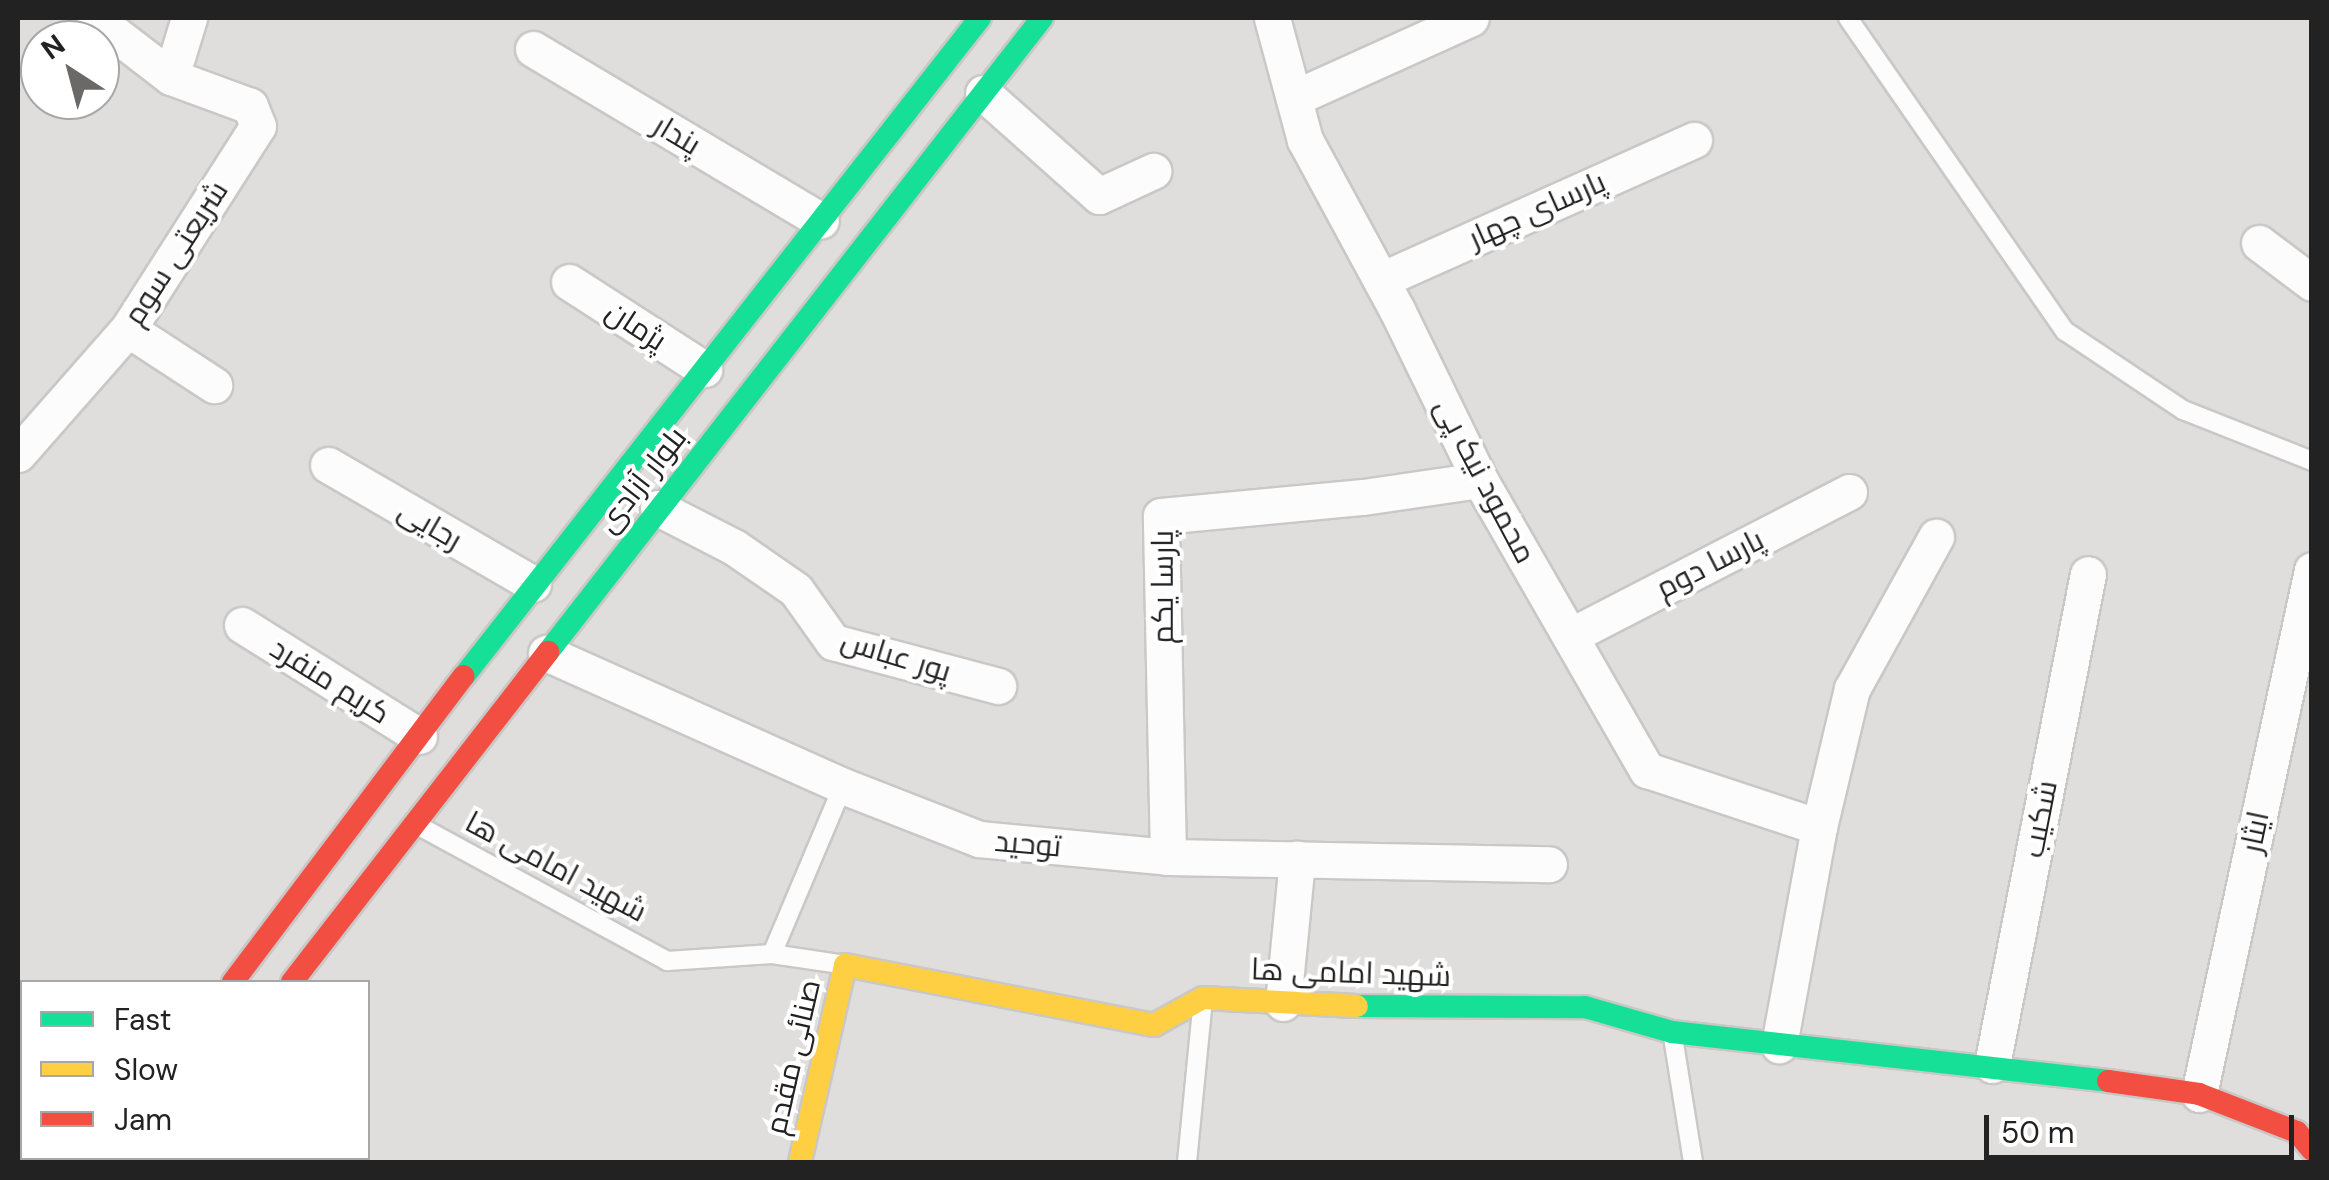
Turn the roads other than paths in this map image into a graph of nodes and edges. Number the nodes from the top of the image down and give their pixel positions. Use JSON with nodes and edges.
{"nodes":[{"id":1,"x":94,"y":18,"type":"edge"},
{"id":2,"x":189,"y":18,"type":"edge"},
{"id":3,"x":980,"y":18,"type":"edge"},
{"id":4,"x":1042,"y":18,"type":"edge"},
{"id":5,"x":1272,"y":18,"type":"edge"},
{"id":6,"x":1470,"y":18,"type":"edge"},
{"id":7,"x":1848,"y":18,"type":"edge"},
{"id":8,"x":532,"y":49,"type":"dead end"},
{"id":9,"x":170,"y":78,"type":"junction"},
{"id":10,"x":983,"y":92,"type":"junction"},
{"id":11,"x":1294,"y":98,"type":"junction"},
{"id":12,"x":1694,"y":140,"type":"dead end"},
{"id":13,"x":1153,"y":171,"type":"dead end"},
{"id":14,"x":821,"y":222,"type":"junction"},
{"id":15,"x":2259,"y":243,"type":"dead end"},
{"id":16,"x":1381,"y":280,"type":"junction"},
{"id":17,"x":569,"y":282,"type":"dead end"},
{"id":18,"x":2312,"y":284,"type":"edge"},
{"id":19,"x":128,"y":328,"type":"junction"},
{"id":20,"x":704,"y":369,"type":"junction"},
{"id":21,"x":214,"y":385,"type":"dead end"},
{"id":22,"x":18,"y":454,"type":"edge"},
{"id":23,"x":2312,"y":460,"type":"edge"},
{"id":24,"x":328,"y":465,"type":"dead end"},
{"id":25,"x":1480,"y":480,"type":"junction"},
{"id":26,"x":1849,"y":492,"type":"dead end"},
{"id":27,"x":658,"y":508,"type":"junction"},
{"id":28,"x":1936,"y":537,"type":"dead end"},
{"id":29,"x":2312,"y":570,"type":"edge"},
{"id":30,"x":2088,"y":574,"type":"dead end"},
{"id":31,"x":533,"y":584,"type":"junction"},
{"id":32,"x":242,"y":625,"type":"dead end"},
{"id":33,"x":1570,"y":636,"type":"junction"},
{"id":34,"x":546,"y":653,"type":"junction"},
{"id":35,"x":998,"y":686,"type":"dead end"},
{"id":36,"x":419,"y":736,"type":"junction"},
{"id":37,"x":843,"y":786,"type":"junction"},
{"id":38,"x":414,"y":824,"type":"junction"},
{"id":39,"x":1820,"y":827,"type":"junction"},
{"id":40,"x":1168,"y":857,"type":"junction"},
{"id":41,"x":1297,"y":859,"type":"junction"},
{"id":42,"x":1549,"y":864,"type":"dead end"},
{"id":43,"x":772,"y":954,"type":"junction"},
{"id":44,"x":846,"y":965,"type":"junction"},
{"id":45,"x":235,"y":980,"type":"edge"},
{"id":46,"x":294,"y":980,"type":"edge"},
{"id":47,"x":1203,"y":998,"type":"junction"},
{"id":48,"x":1283,"y":1003,"type":"junction"},
{"id":49,"x":1672,"y":1032,"type":"junction"},
{"id":50,"x":1779,"y":1045,"type":"junction"},
{"id":51,"x":1992,"y":1065,"type":"junction"},
{"id":52,"x":2199,"y":1094,"type":"junction"},
{"id":53,"x":2312,"y":1150,"type":"edge"},
{"id":54,"x":800,"y":1162,"type":"edge"},
{"id":55,"x":1186,"y":1162,"type":"edge"},
{"id":56,"x":1693,"y":1162,"type":"edge"}],
"edges":[{"from":1,"to":9,"type":"street"},
{"from":2,"to":9,"type":"street"},
{"from":3,"to":14,"type":"main road","name":"بلوار آزادی"},
{"from":4,"to":10,"type":"main road","name":"بلوار آزادی"},
{"from":5,"to":11,"type":"street","name":"محمود نیک پی"},
{"from":6,"to":11,"type":"street"},
{"from":7,"to":23,"type":"lane"},
{"from":8,"to":14,"type":"street","name":"پندار"},
{"from":9,"to":19,"type":"street","name":"شریعتی سوم"},
{"from":10,"to":13,"type":"street"},
{"from":10,"to":27,"type":"main road","name":"بلوار آزادی"},
{"from":11,"to":16,"type":"street","name":"محمود نیک پی"},
{"from":12,"to":16,"type":"street","name":"پارسای چهار"},
{"from":14,"to":20,"type":"main road","name":"بلوار آزادی"},
{"from":15,"to":18,"type":"street"},
{"from":16,"to":25,"type":"street","name":"محمود نیک پی"},
{"from":17,"to":20,"type":"street","name":"پژمان"},
{"from":19,"to":21,"type":"street"},
{"from":19,"to":22,"type":"street","name":"شریعتی سوم"},
{"from":20,"to":31,"type":"main road","name":"بلوار آزادی"},
{"from":24,"to":31,"type":"street","name":"رجایی"},
{"from":25,"to":33,"type":"street","name":"محمود نیک پی"},
{"from":25,"to":40,"type":"street","name":"پارسا یکم"},
{"from":26,"to":33,"type":"street","name":"پارسا دوم"},
{"from":27,"to":34,"type":"main road","name":"بلوار آزادی"},
{"from":27,"to":35,"type":"street","name":"پور عباس"},
{"from":28,"to":39,"type":"street"},
{"from":29,"to":52,"type":"street","name":"ایثار"},
{"from":30,"to":51,"type":"street","name":"شکیب"},
{"from":31,"to":36,"type":"main road","name":"بلوار آزادی"},
{"from":32,"to":36,"type":"street","name":"کریم منفرد"},
{"from":33,"to":39,"type":"street","name":"محمود نیک پی"},
{"from":34,"to":37,"type":"street","name":"توحید"},
{"from":34,"to":38,"type":"main road","name":"بلوار آزادی"},
{"from":36,"to":45,"type":"main road","name":"بلوار آزادی"},
{"from":37,"to":40,"type":"street","name":"توحید"},
{"from":37,"to":43,"type":"lane"},
{"from":38,"to":43,"type":"lane","name":"شهید امامی ها"},
{"from":38,"to":46,"type":"main road","name":"بلوار آزادی"},
{"from":39,"to":50,"type":"street"},
{"from":40,"to":41,"type":"street","name":"توحید"},
{"from":41,"to":42,"type":"street","name":"توحید"},
{"from":41,"to":48,"type":"street"},
{"from":43,"to":44,"type":"lane","name":"شهید امامی ها"},
{"from":44,"to":47,"type":"main road","name":"شهید امامی ها"},
{"from":44,"to":54,"type":"main road","name":"صنائی مقدم"},
{"from":47,"to":48,"type":"main road","name":"شهید امامی ها"},
{"from":47,"to":55,"type":"lane"},
{"from":48,"to":49,"type":"main road","name":"شهید امامی ها"},
{"from":49,"to":50,"type":"main road","name":"شهید امامی ها"},
{"from":49,"to":56,"type":"lane"},
{"from":50,"to":51,"type":"main road","name":"شهید امامی ها"},
{"from":51,"to":52,"type":"main road","name":"شهید امامی ها"},
{"from":52,"to":53,"type":"main road","name":"شهید امامی ها"}]}
